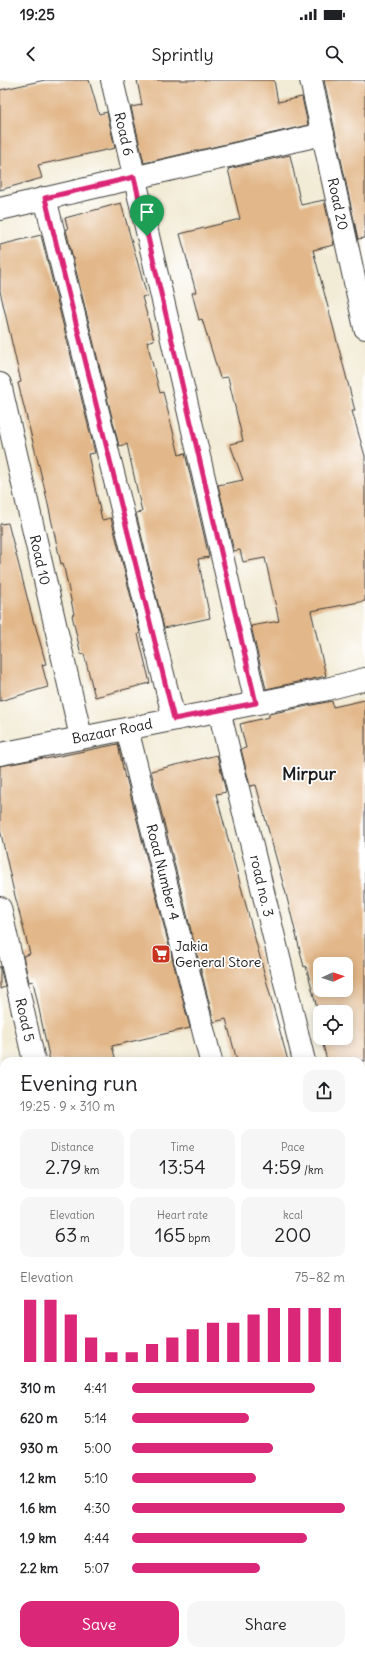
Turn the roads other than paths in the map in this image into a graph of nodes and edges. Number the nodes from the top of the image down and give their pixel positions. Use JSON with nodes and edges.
{"nodes":[{"id":1,"x":112,"y":80,"type":"edge"},
{"id":2,"x":311,"y":80,"type":"edge"},
{"id":3,"x":323,"y":134,"type":"junction"},
{"id":4,"x":134,"y":177,"type":"junction"},
{"id":5,"x":45,"y":198,"type":"junction"},
{"id":6,"x":0,"y":209,"type":"edge"},
{"id":7,"x":359,"y":269,"type":"edge"},
{"id":8,"x":365,"y":328,"type":"edge"},
{"id":9,"x":0,"y":384,"type":"edge"},
{"id":10,"x":365,"y":679,"type":"edge"},
{"id":11,"x":256,"y":703,"type":"junction"},
{"id":12,"x":220,"y":710,"type":"junction"},
{"id":13,"x":174,"y":719,"type":"junction"},
{"id":14,"x":127,"y":729,"type":"junction"},
{"id":15,"x":81,"y":737,"type":"junction"},
{"id":16,"x":0,"y":754,"type":"edge"},
{"id":17,"x":0,"y":908,"type":"edge"},
{"id":18,"x":33,"y":1057,"type":"edge"},
{"id":19,"x":210,"y":1057,"type":"edge"},
{"id":20,"x":303,"y":1057,"type":"edge"}],
"edges":[{"from":1,"to":4,"type":"street","name":"Road 6"},
{"from":2,"to":3,"type":"street","name":"Road 20"},
{"from":3,"to":4,"type":"street"},
{"from":3,"to":7,"type":"street","name":"Road 20"},
{"from":4,"to":5,"type":"street"},
{"from":4,"to":11,"type":"street","name":"Road 6"},
{"from":5,"to":6,"type":"street"},
{"from":5,"to":13,"type":"street"},
{"from":7,"to":8,"type":"street","name":"Road 20"},
{"from":9,"to":15,"type":"street","name":"Road 10"},
{"from":10,"to":11,"type":"street","name":"Bazaar Road"},
{"from":11,"to":12,"type":"street","name":"Bazaar Road"},
{"from":12,"to":13,"type":"street","name":"Bazaar Road"},
{"from":12,"to":20,"type":"street","name":"road no. 3"},
{"from":13,"to":14,"type":"street","name":"Bazaar Road"},
{"from":14,"to":15,"type":"street","name":"Bazaar Road"},
{"from":14,"to":19,"type":"street","name":"Road Number 4"},
{"from":15,"to":16,"type":"street","name":"Bazaar Road"},
{"from":17,"to":18,"type":"street","name":"Road 5"}]}
